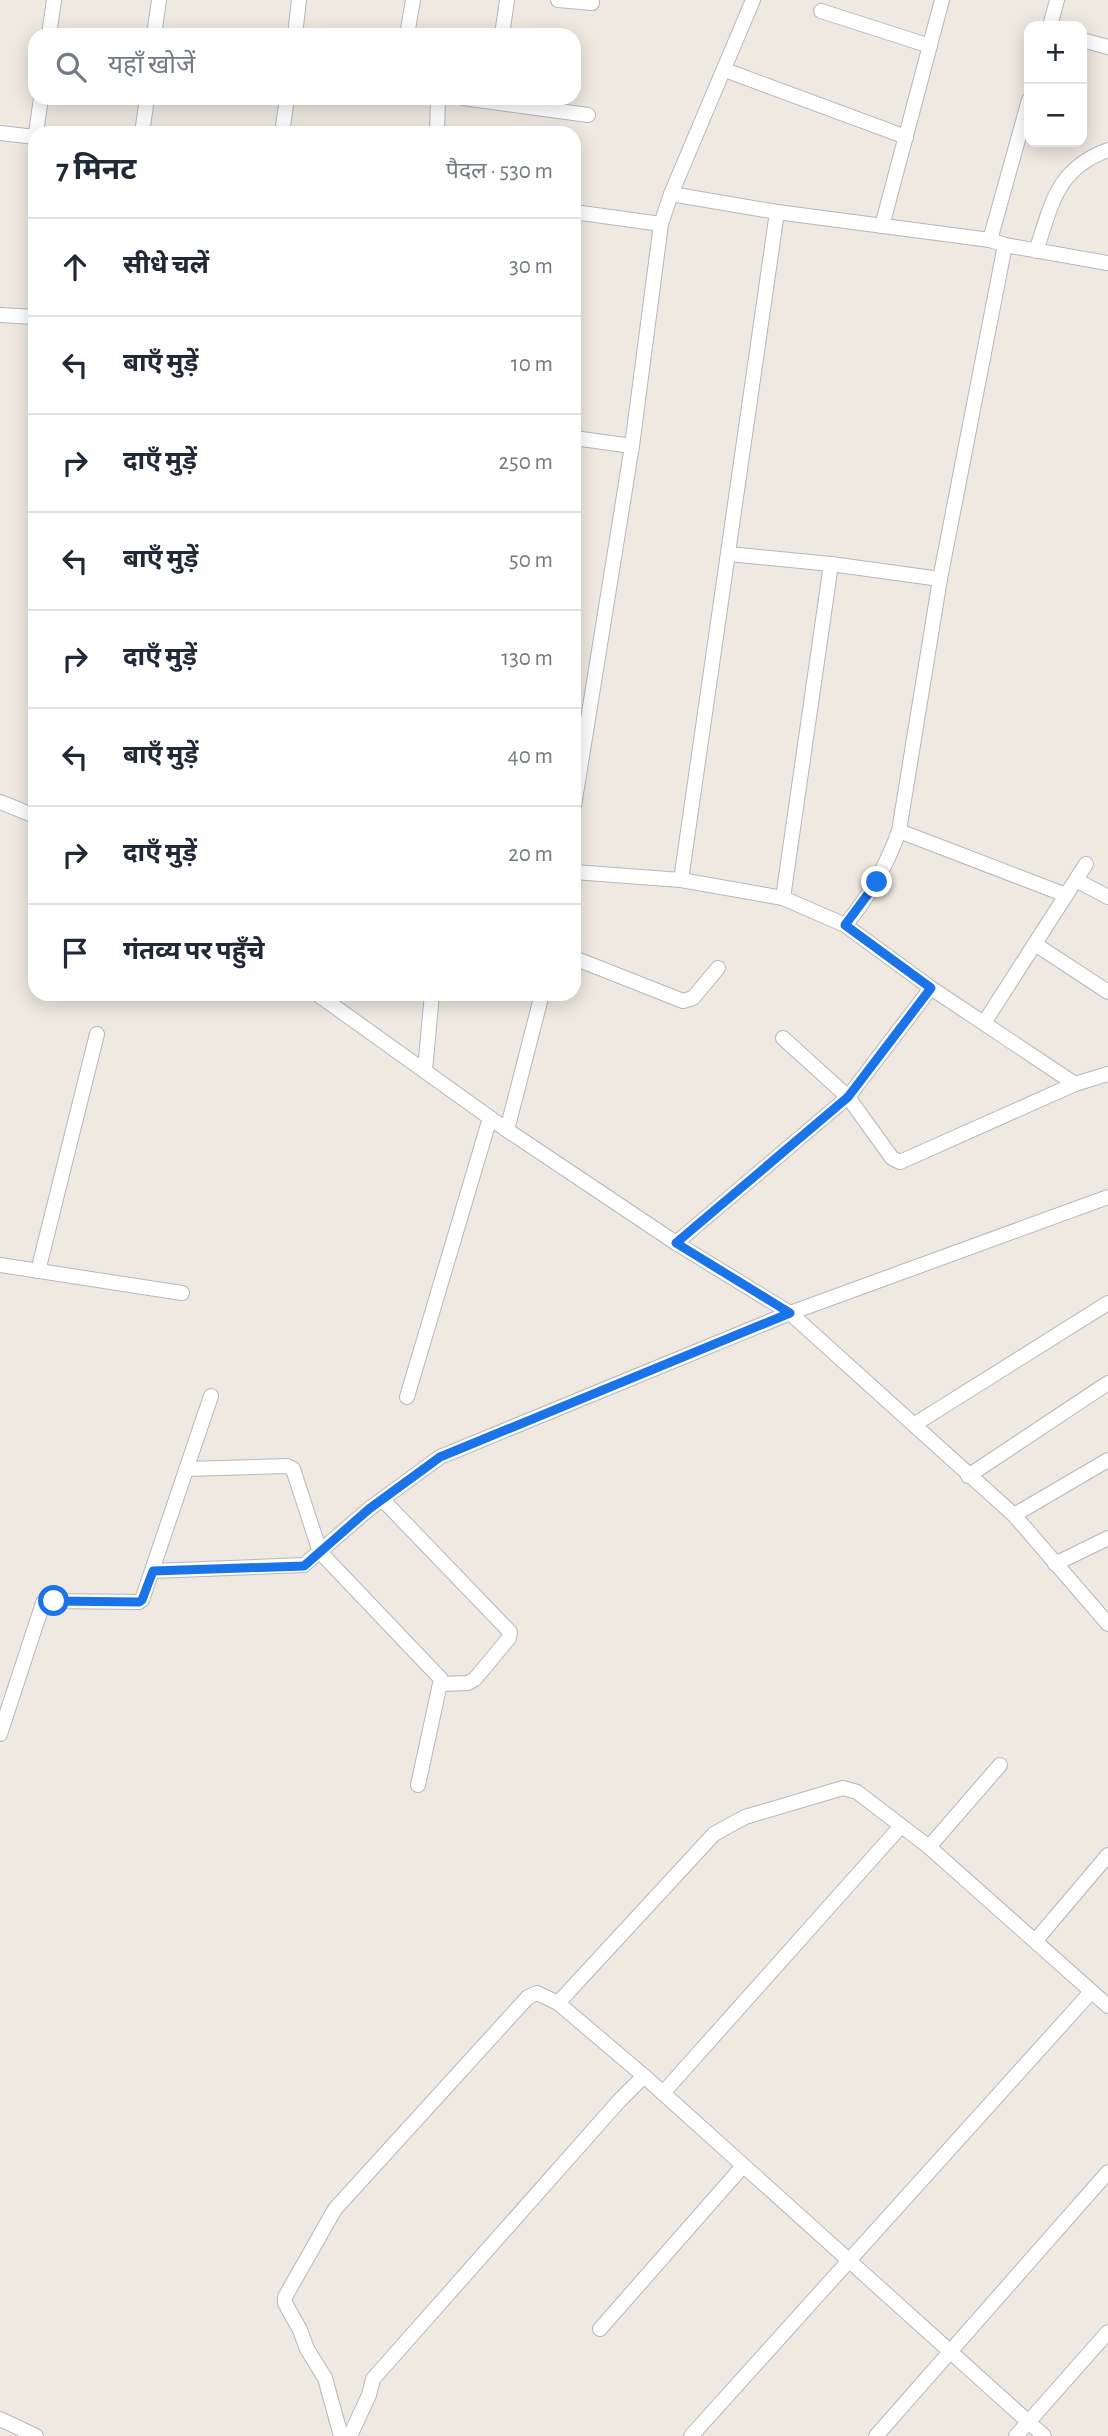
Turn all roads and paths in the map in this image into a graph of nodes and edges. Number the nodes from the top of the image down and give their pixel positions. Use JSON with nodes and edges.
{"nodes":[{"id":1,"x":54,"y":0,"type":"edge"},
{"id":2,"x":159,"y":0,"type":"edge"},
{"id":3,"x":299,"y":0,"type":"edge"},
{"id":4,"x":413,"y":0,"type":"edge"},
{"id":5,"x":507,"y":0,"type":"edge"},
{"id":6,"x":558,"y":0,"type":"edge"},
{"id":7,"x":753,"y":0,"type":"edge"},
{"id":8,"x":942,"y":0,"type":"edge"},
{"id":9,"x":1058,"y":0,"type":"edge"},
{"id":10,"x":592,"y":4,"type":"dead end"},
{"id":11,"x":821,"y":12,"type":"dead end"},
{"id":12,"x":1052,"y":21,"type":"edge"},
{"id":13,"x":50,"y":28,"type":"edge"},
{"id":14,"x":156,"y":28,"type":"edge"},
{"id":15,"x":296,"y":28,"type":"edge"},
{"id":16,"x":408,"y":28,"type":"edge"},
{"id":17,"x":503,"y":28,"type":"edge"},
{"id":18,"x":1087,"y":41,"type":"edge"},
{"id":19,"x":930,"y":46,"type":"junction"},
{"id":20,"x":1108,"y":47,"type":"edge"},
{"id":21,"x":725,"y":69,"type":"junction"},
{"id":22,"x":40,"y":105,"type":"edge"},
{"id":23,"x":146,"y":105,"type":"edge"},
{"id":24,"x":286,"y":105,"type":"edge"},
{"id":25,"x":438,"y":105,"type":"edge"},
{"id":26,"x":523,"y":105,"type":"edge"},
{"id":27,"x":588,"y":115,"type":"dead end"},
{"id":28,"x":1024,"y":118,"type":"edge"},
{"id":29,"x":37,"y":126,"type":"edge"},
{"id":30,"x":143,"y":126,"type":"edge"},
{"id":31,"x":283,"y":126,"type":"edge"},
{"id":32,"x":437,"y":126,"type":"edge"},
{"id":33,"x":0,"y":133,"type":"edge"},
{"id":34,"x":28,"y":135,"type":"edge"},
{"id":35,"x":906,"y":137,"type":"junction"},
{"id":36,"x":1108,"y":150,"type":"edge"},
{"id":37,"x":671,"y":194,"type":"junction"},
{"id":38,"x":777,"y":212,"type":"junction"},
{"id":39,"x":581,"y":213,"type":"edge"},
{"id":40,"x":661,"y":224,"type":"junction"},
{"id":41,"x":881,"y":226,"type":"junction"},
{"id":42,"x":990,"y":240,"type":"junction"},
{"id":43,"x":1005,"y":245,"type":"junction"},
{"id":44,"x":1036,"y":251,"type":"junction"},
{"id":45,"x":1108,"y":263,"type":"edge"},
{"id":46,"x":0,"y":315,"type":"edge"},
{"id":47,"x":28,"y":317,"type":"edge"},
{"id":48,"x":581,"y":439,"type":"edge"},
{"id":49,"x":632,"y":446,"type":"junction"},
{"id":50,"x":729,"y":554,"type":"junction"},
{"id":51,"x":831,"y":564,"type":"junction"},
{"id":52,"x":940,"y":579,"type":"junction"},
{"id":53,"x":581,"y":763,"type":"edge"},
{"id":54,"x":0,"y":802,"type":"edge"},
{"id":55,"x":28,"y":813,"type":"edge"},
{"id":56,"x":899,"y":831,"type":"junction"},
{"id":57,"x":1087,"y":864,"type":"dead end"},
{"id":58,"x":581,"y":873,"type":"edge"},
{"id":59,"x":681,"y":880,"type":"junction"},
{"id":60,"x":1076,"y":880,"type":"junction"},
{"id":61,"x":1066,"y":895,"type":"junction"},
{"id":62,"x":1108,"y":897,"type":"edge"},
{"id":63,"x":783,"y":898,"type":"junction"},
{"id":64,"x":845,"y":925,"type":"junction"},
{"id":65,"x":1035,"y":944,"type":"junction"},
{"id":66,"x":581,"y":961,"type":"edge"},
{"id":67,"x":718,"y":968,"type":"dead end"},
{"id":68,"x":931,"y":988,"type":"junction"},
{"id":69,"x":1108,"y":992,"type":"edge"},
{"id":70,"x":327,"y":1001,"type":"edge"},
{"id":71,"x":431,"y":1001,"type":"edge"},
{"id":72,"x":540,"y":1001,"type":"edge"},
{"id":73,"x":984,"y":1023,"type":"junction"},
{"id":74,"x":97,"y":1034,"type":"dead end"},
{"id":75,"x":783,"y":1038,"type":"dead end"},
{"id":76,"x":425,"y":1070,"type":"junction"},
{"id":77,"x":1108,"y":1074,"type":"edge"},
{"id":78,"x":1074,"y":1084,"type":"junction"},
{"id":79,"x":848,"y":1097,"type":"junction"},
{"id":80,"x":490,"y":1118,"type":"junction"},
{"id":81,"x":507,"y":1130,"type":"junction"},
{"id":82,"x":1108,"y":1197,"type":"edge"},
{"id":83,"x":676,"y":1243,"type":"junction"},
{"id":84,"x":0,"y":1265,"type":"edge"},
{"id":85,"x":38,"y":1271,"type":"junction"},
{"id":86,"x":182,"y":1293,"type":"dead end"},
{"id":87,"x":1108,"y":1303,"type":"edge"},
{"id":88,"x":790,"y":1313,"type":"junction"},
{"id":89,"x":1108,"y":1383,"type":"edge"},
{"id":90,"x":211,"y":1396,"type":"dead end"},
{"id":91,"x":407,"y":1398,"type":"dead end"},
{"id":92,"x":915,"y":1424,"type":"junction"},
{"id":93,"x":1108,"y":1460,"type":"edge"},
{"id":94,"x":187,"y":1469,"type":"junction"},
{"id":95,"x":968,"y":1476,"type":"junction"},
{"id":96,"x":382,"y":1499,"type":"junction"},
{"id":97,"x":1014,"y":1515,"type":"junction"},
{"id":98,"x":1108,"y":1538,"type":"edge"},
{"id":99,"x":320,"y":1552,"type":"junction"},
{"id":100,"x":1055,"y":1564,"type":"junction"},
{"id":101,"x":153,"y":1571,"type":"junction"},
{"id":102,"x":1108,"y":1624,"type":"edge"},
{"id":103,"x":441,"y":1684,"type":"junction"},
{"id":104,"x":0,"y":1734,"type":"edge"},
{"id":105,"x":1000,"y":1765,"type":"dead end"},
{"id":106,"x":418,"y":1785,"type":"dead end"},
{"id":107,"x":901,"y":1826,"type":"junction"},
{"id":108,"x":929,"y":1847,"type":"junction"},
{"id":109,"x":1108,"y":1855,"type":"edge"},
{"id":110,"x":1036,"y":1940,"type":"junction"},
{"id":111,"x":1091,"y":1993,"type":"junction"},
{"id":112,"x":558,"y":2003,"type":"junction"},
{"id":113,"x":1108,"y":2006,"type":"edge"},
{"id":114,"x":644,"y":2076,"type":"junction"},
{"id":115,"x":663,"y":2093,"type":"junction"},
{"id":116,"x":743,"y":2166,"type":"junction"},
{"id":117,"x":1108,"y":2172,"type":"edge"},
{"id":118,"x":849,"y":2259,"type":"junction"},
{"id":119,"x":600,"y":2329,"type":"dead end"},
{"id":120,"x":1108,"y":2332,"type":"edge"},
{"id":121,"x":950,"y":2353,"type":"junction"},
{"id":122,"x":0,"y":2419,"type":"edge"},
{"id":123,"x":1028,"y":2423,"type":"junction"},
{"id":124,"x":36,"y":2436,"type":"edge"},
{"id":125,"x":341,"y":2436,"type":"edge"},
{"id":126,"x":349,"y":2436,"type":"edge"},
{"id":127,"x":691,"y":2436,"type":"edge"},
{"id":128,"x":876,"y":2436,"type":"edge"},
{"id":129,"x":1016,"y":2436,"type":"edge"},
{"id":130,"x":1044,"y":2436,"type":"edge"}],
"edges":[{"from":1,"to":13,"type":"street"},
{"from":2,"to":14,"type":"street"},
{"from":3,"to":15,"type":"street"},
{"from":4,"to":16,"type":"street"},
{"from":5,"to":17,"type":"street"},
{"from":6,"to":10,"type":"street"},
{"from":7,"to":21,"type":"street"},
{"from":8,"to":19,"type":"street"},
{"from":9,"to":12,"type":"street"},
{"from":11,"to":19,"type":"street"},
{"from":18,"to":20,"type":"street"},
{"from":19,"to":35,"type":"street"},
{"from":21,"to":35,"type":"street"},
{"from":21,"to":37,"type":"street"},
{"from":22,"to":29,"type":"street"},
{"from":23,"to":30,"type":"street"},
{"from":24,"to":31,"type":"street"},
{"from":25,"to":32,"type":"street"},
{"from":26,"to":27,"type":"street"},
{"from":28,"to":42,"type":"street"},
{"from":33,"to":34,"type":"street"},
{"from":35,"to":41,"type":"street"},
{"from":36,"to":44,"type":"street"},
{"from":37,"to":38,"type":"street"},
{"from":37,"to":40,"type":"street"},
{"from":38,"to":41,"type":"street"},
{"from":38,"to":50,"type":"street"},
{"from":39,"to":40,"type":"street"},
{"from":40,"to":49,"type":"street"},
{"from":41,"to":42,"type":"street"},
{"from":42,"to":43,"type":"street"},
{"from":43,"to":44,"type":"street"},
{"from":43,"to":52,"type":"street"},
{"from":44,"to":45,"type":"street"},
{"from":46,"to":47,"type":"street"},
{"from":48,"to":49,"type":"street"},
{"from":49,"to":53,"type":"street"},
{"from":50,"to":51,"type":"street"},
{"from":50,"to":59,"type":"street"},
{"from":51,"to":52,"type":"street"},
{"from":51,"to":63,"type":"street"},
{"from":52,"to":56,"type":"street"},
{"from":54,"to":55,"type":"street"},
{"from":56,"to":61,"type":"street"},
{"from":56,"to":64,"type":"street"},
{"from":57,"to":60,"type":"street"},
{"from":58,"to":59,"type":"street"},
{"from":59,"to":63,"type":"street"},
{"from":60,"to":61,"type":"street"},
{"from":60,"to":62,"type":"street"},
{"from":61,"to":65,"type":"street"},
{"from":63,"to":64,"type":"street"},
{"from":64,"to":68,"type":"street"},
{"from":65,"to":69,"type":"street"},
{"from":65,"to":73,"type":"street"},
{"from":66,"to":67,"type":"street"},
{"from":68,"to":73,"type":"street"},
{"from":68,"to":79,"type":"street"},
{"from":70,"to":76,"type":"street"},
{"from":71,"to":76,"type":"street"},
{"from":72,"to":81,"type":"street"},
{"from":73,"to":78,"type":"street"},
{"from":74,"to":85,"type":"street"},
{"from":75,"to":79,"type":"street"},
{"from":76,"to":80,"type":"street"},
{"from":77,"to":78,"type":"street"},
{"from":78,"to":79,"type":"street"},
{"from":79,"to":83,"type":"street"},
{"from":80,"to":81,"type":"street"},
{"from":80,"to":91,"type":"street"},
{"from":81,"to":83,"type":"street"},
{"from":82,"to":88,"type":"street"},
{"from":83,"to":88,"type":"street"},
{"from":84,"to":85,"type":"street"},
{"from":85,"to":86,"type":"street"},
{"from":87,"to":92,"type":"street"},
{"from":88,"to":92,"type":"street"},
{"from":88,"to":96,"type":"street"},
{"from":89,"to":95,"type":"street"},
{"from":90,"to":94,"type":"street"},
{"from":92,"to":95,"type":"street"},
{"from":93,"to":97,"type":"street"},
{"from":94,"to":99,"type":"street"},
{"from":94,"to":101,"type":"street"},
{"from":95,"to":97,"type":"street"},
{"from":96,"to":99,"type":"street"},
{"from":96,"to":103,"type":"street"},
{"from":97,"to":100,"type":"street"},
{"from":98,"to":100,"type":"street"},
{"from":99,"to":101,"type":"street"},
{"from":99,"to":103,"type":"street"},
{"from":100,"to":102,"type":"street"},
{"from":101,"to":104,"type":"street"},
{"from":103,"to":106,"type":"street"},
{"from":105,"to":108,"type":"street"},
{"from":107,"to":108,"type":"street"},
{"from":107,"to":112,"type":"street"},
{"from":107,"to":115,"type":"street"},
{"from":108,"to":110,"type":"street"},
{"from":109,"to":110,"type":"street"},
{"from":110,"to":111,"type":"street"},
{"from":111,"to":113,"type":"street"},
{"from":111,"to":118,"type":"street"},
{"from":112,"to":114,"type":"street"},
{"from":112,"to":125,"type":"street"},
{"from":114,"to":115,"type":"street"},
{"from":114,"to":126,"type":"street"},
{"from":115,"to":116,"type":"street"},
{"from":116,"to":118,"type":"street"},
{"from":116,"to":119,"type":"street"},
{"from":117,"to":121,"type":"street"},
{"from":118,"to":121,"type":"street"},
{"from":118,"to":127,"type":"street"},
{"from":120,"to":123,"type":"street"},
{"from":121,"to":123,"type":"street"},
{"from":121,"to":128,"type":"street"},
{"from":122,"to":124,"type":"street"},
{"from":123,"to":129,"type":"street"},
{"from":123,"to":130,"type":"street"}]}
